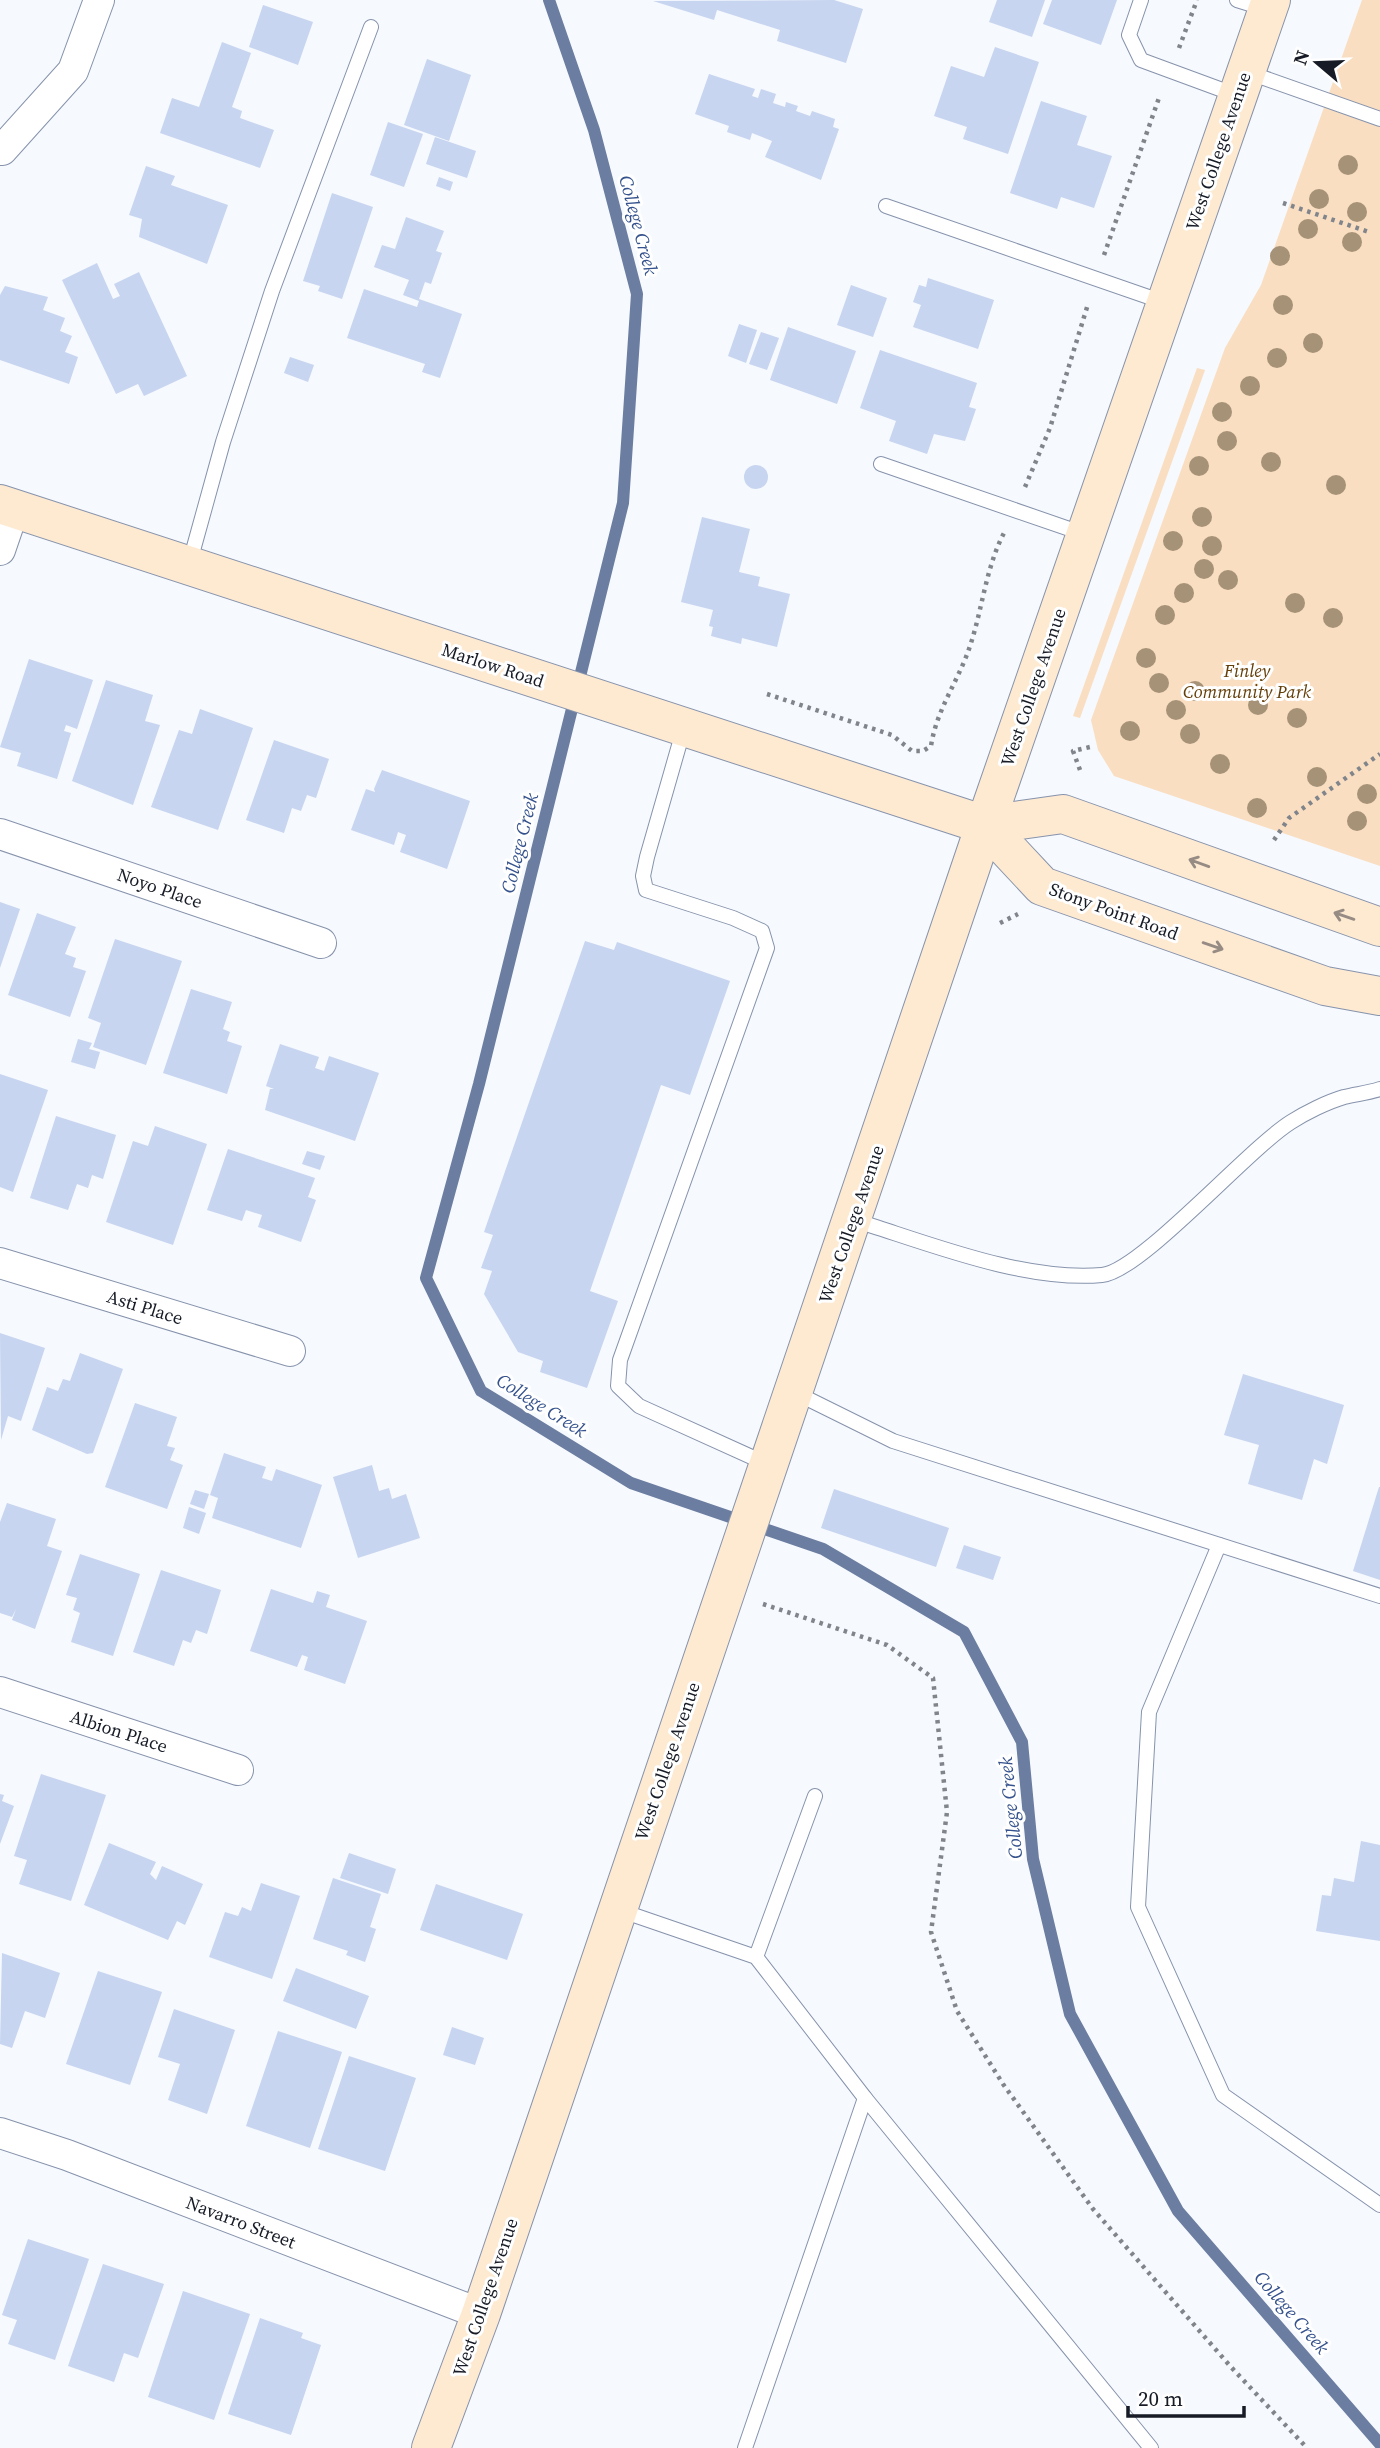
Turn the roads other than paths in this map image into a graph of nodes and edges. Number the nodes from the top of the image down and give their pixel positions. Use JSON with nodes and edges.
{"nodes":[{"id":1,"x":99,"y":0,"type":"edge"},
{"id":2,"x":1141,"y":0,"type":"edge"},
{"id":3,"x":1258,"y":3,"type":"edge"},
{"id":4,"x":372,"y":27,"type":"dead end"},
{"id":5,"x":1241,"y":83,"type":"junction"},
{"id":6,"x":1380,"y":120,"type":"edge"},
{"id":7,"x":2,"y":150,"type":"dead end"},
{"id":8,"x":886,"y":206,"type":"dead end"},
{"id":9,"x":1166,"y":303,"type":"junction"},
{"id":10,"x":881,"y":464,"type":"dead end"},
{"id":11,"x":7,"y":507,"type":"edge"},
{"id":12,"x":1086,"y":534,"type":"junction"},
{"id":13,"x":0,"y":550,"type":"edge"},
{"id":14,"x":189,"y":566,"type":"junction"},
{"id":15,"x":684,"y":728,"type":"junction"},
{"id":16,"x":985,"y":825,"type":"junction"},
{"id":17,"x":0,"y":834,"type":"edge"},
{"id":18,"x":1380,"y":927,"type":"edge"},
{"id":19,"x":321,"y":943,"type":"dead end"},
{"id":20,"x":1380,"y":996,"type":"edge"},
{"id":21,"x":1380,"y":1089,"type":"edge"},
{"id":22,"x":854,"y":1220,"type":"junction"},
{"id":23,"x":0,"y":1263,"type":"edge"},
{"id":24,"x":290,"y":1351,"type":"dead end"},
{"id":25,"x":793,"y":1391,"type":"junction"},
{"id":26,"x":768,"y":1464,"type":"junction"},
{"id":27,"x":1219,"y":1545,"type":"junction"},
{"id":28,"x":1380,"y":1596,"type":"edge"},
{"id":29,"x":0,"y":1692,"type":"edge"},
{"id":30,"x":238,"y":1770,"type":"dead end"},
{"id":31,"x":815,"y":1796,"type":"dead end"},
{"id":32,"x":616,"y":1909,"type":"junction"},
{"id":33,"x":756,"y":1957,"type":"junction"},
{"id":34,"x":865,"y":2098,"type":"junction"},
{"id":35,"x":0,"y":2133,"type":"edge"},
{"id":36,"x":1380,"y":2205,"type":"edge"},
{"id":37,"x":481,"y":2314,"type":"junction"},
{"id":38,"x":431,"y":2448,"type":"edge"},
{"id":39,"x":745,"y":2448,"type":"edge"},
{"id":40,"x":1151,"y":2448,"type":"edge"}],
"edges":[{"from":1,"to":7,"type":"street"},
{"from":2,"to":5,"type":"lane"},
{"from":3,"to":5,"type":"main road","name":"West College Avenue"},
{"from":4,"to":14,"type":"lane"},
{"from":5,"to":6,"type":"lane"},
{"from":5,"to":9,"type":"main road","name":"West College Avenue"},
{"from":8,"to":9,"type":"lane"},
{"from":9,"to":12,"type":"main road","name":"West College Avenue"},
{"from":10,"to":12,"type":"lane"},
{"from":11,"to":13,"type":"street"},
{"from":11,"to":14,"type":"main road","name":"Marlow Road"},
{"from":12,"to":16,"type":"main road","name":"West College Avenue"},
{"from":14,"to":15,"type":"main road","name":"Marlow Road"},
{"from":15,"to":16,"type":"main road","name":"Marlow Road"},
{"from":15,"to":26,"type":"lane"},
{"from":18,"to":16,"type":"main road","one_way":true},
{"from":16,"to":20,"type":"main road","name":"Stony Point Road","one_way":true},
{"from":16,"to":22,"type":"main road","name":"West College Avenue"},
{"from":17,"to":19,"type":"street","name":"Noyo Place"},
{"from":21,"to":22,"type":"lane"},
{"from":22,"to":25,"type":"main road","name":"West College Avenue"},
{"from":23,"to":24,"type":"street","name":"Asti Place"},
{"from":25,"to":26,"type":"main road","name":"West College Avenue"},
{"from":25,"to":27,"type":"lane"},
{"from":26,"to":32,"type":"main road","name":"West College Avenue"},
{"from":27,"to":28,"type":"lane"},
{"from":27,"to":36,"type":"lane"},
{"from":29,"to":30,"type":"street","name":"Albion Place"},
{"from":31,"to":33,"type":"lane"},
{"from":32,"to":33,"type":"lane"},
{"from":32,"to":37,"type":"main road","name":"West College Avenue"},
{"from":33,"to":34,"type":"lane"},
{"from":34,"to":39,"type":"lane"},
{"from":34,"to":40,"type":"lane"},
{"from":35,"to":37,"type":"street","name":"Navarro Street"},
{"from":37,"to":38,"type":"main road","name":"West College Avenue"}]}
